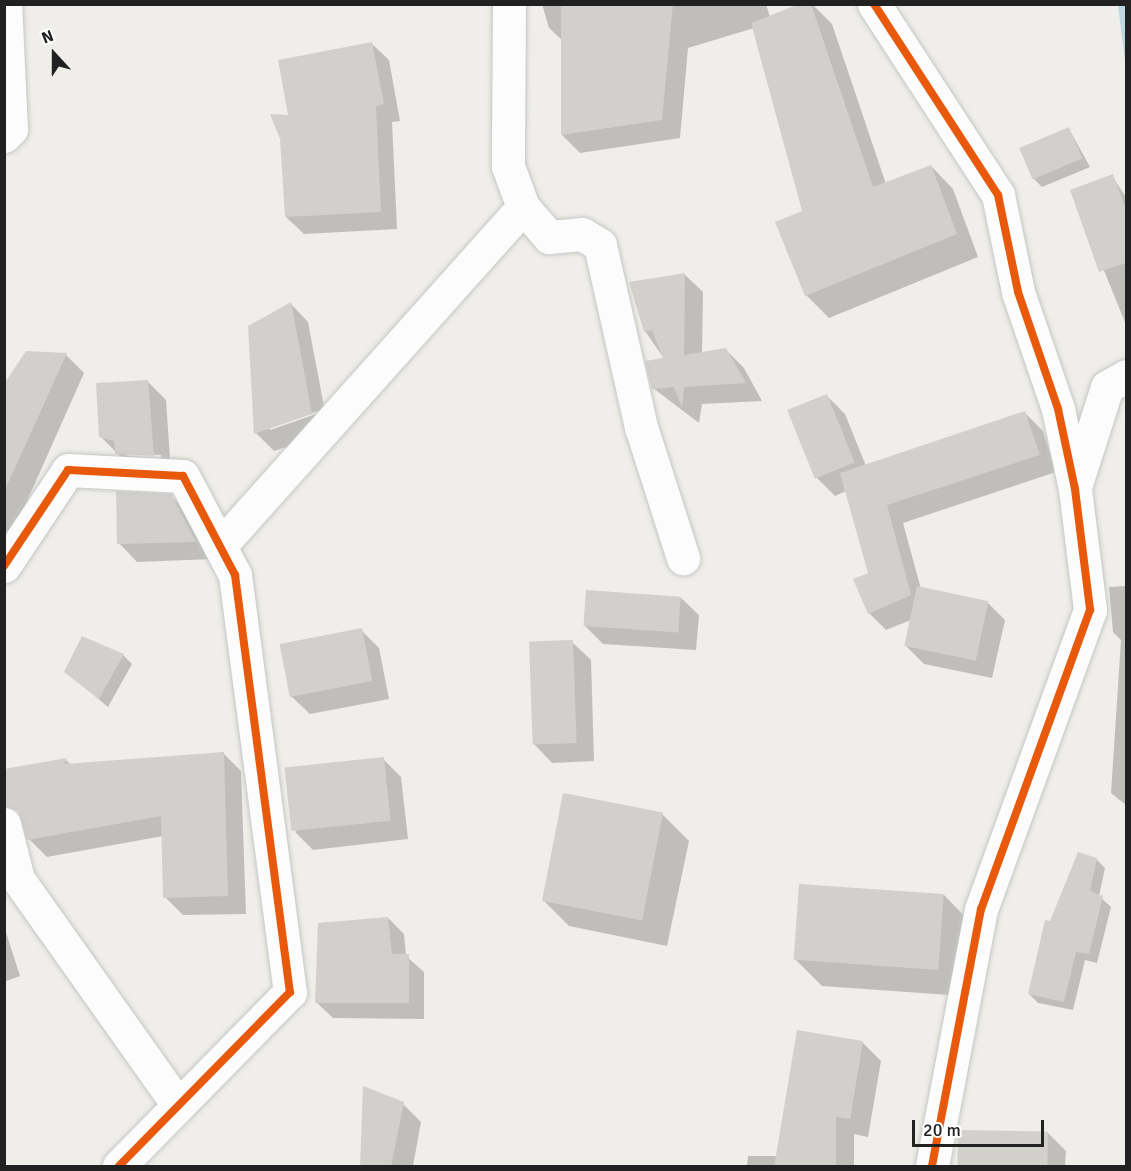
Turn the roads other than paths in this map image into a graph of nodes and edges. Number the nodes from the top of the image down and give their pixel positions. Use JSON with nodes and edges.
{"nodes":[{"id":1,"x":5,"y":4,"type":"edge"},
{"id":2,"x":509,"y":4,"type":"edge"},
{"id":3,"x":874,"y":4,"type":"edge"},
{"id":4,"x":4,"y":136,"type":"edge"},
{"id":5,"x":523,"y":207,"type":"junction"},
{"id":6,"x":1126,"y":375,"type":"edge"},
{"id":7,"x":1075,"y":489,"type":"junction"},
{"id":8,"x":219,"y":546,"type":"junction"},
{"id":9,"x":683,"y":558,"type":"dead end"},
{"id":10,"x":4,"y":566,"type":"edge"},
{"id":11,"x":4,"y":824,"type":"edge"},
{"id":12,"x":178,"y":1105,"type":"junction"},
{"id":13,"x":118,"y":1167,"type":"edge"},
{"id":14,"x":932,"y":1167,"type":"edge"}],
"edges":[{"from":1,"to":4,"type":"street"},
{"from":2,"to":5,"type":"street"},
{"from":3,"to":7,"type":"street"},
{"from":5,"to":8,"type":"street"},
{"from":5,"to":9,"type":"street"},
{"from":6,"to":7,"type":"street"},
{"from":7,"to":14,"type":"street"},
{"from":8,"to":10,"type":"street"},
{"from":8,"to":12,"type":"street"},
{"from":11,"to":12,"type":"street"},
{"from":12,"to":13,"type":"street"}]}
